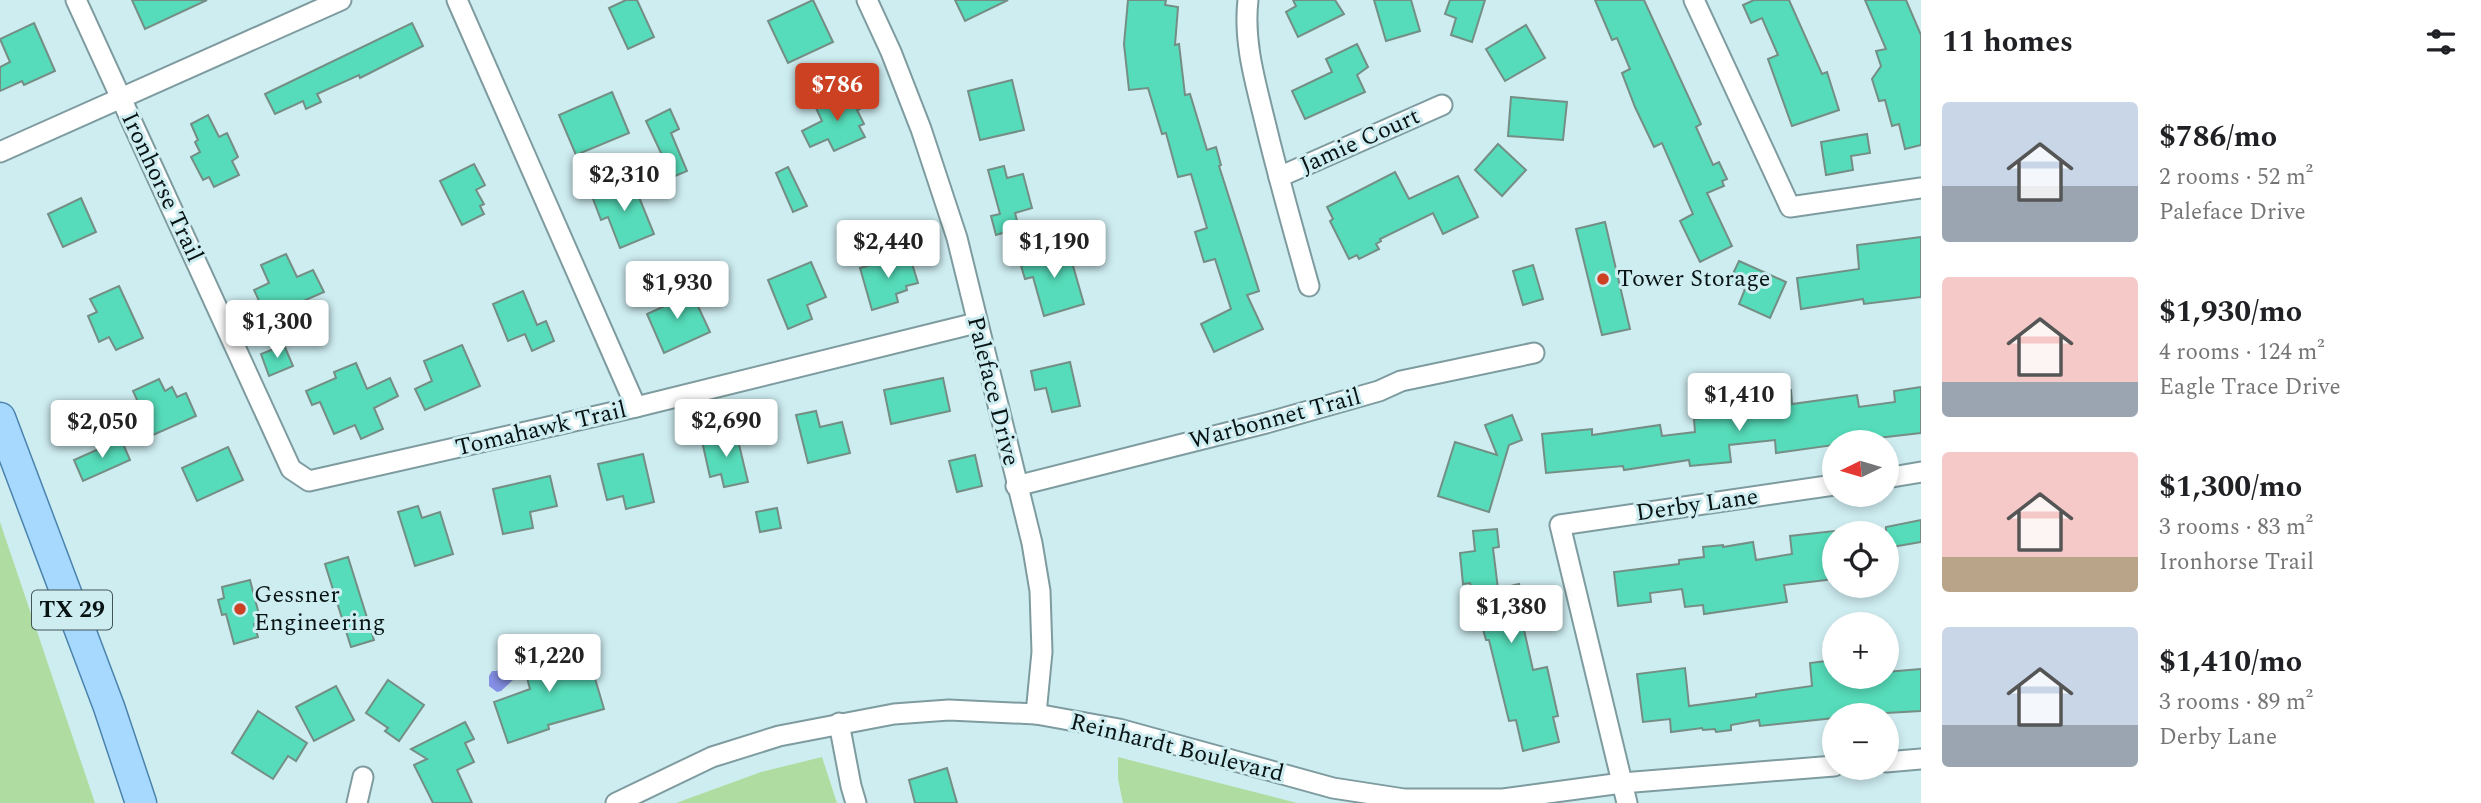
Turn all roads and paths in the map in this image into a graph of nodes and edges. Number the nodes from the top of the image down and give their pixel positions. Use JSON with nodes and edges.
{"nodes":[{"id":1,"x":76,"y":0,"type":"edge"},
{"id":2,"x":341,"y":0,"type":"edge"},
{"id":3,"x":457,"y":0,"type":"edge"},
{"id":4,"x":867,"y":0,"type":"edge"},
{"id":5,"x":1248,"y":0,"type":"edge"},
{"id":6,"x":1694,"y":0,"type":"edge"},
{"id":7,"x":121,"y":99,"type":"junction"},
{"id":8,"x":1442,"y":104,"type":"dead end"},
{"id":9,"x":0,"y":152,"type":"edge"},
{"id":10,"x":1279,"y":177,"type":"junction"},
{"id":11,"x":1921,"y":188,"type":"edge"},
{"id":12,"x":1309,"y":286,"type":"dead end"},
{"id":13,"x":976,"y":323,"type":"junction"},
{"id":14,"x":1534,"y":353,"type":"dead end"},
{"id":15,"x":636,"y":407,"type":"junction"},
{"id":16,"x":0,"y":418,"type":"edge"},
{"id":17,"x":1921,"y":472,"type":"edge"},
{"id":18,"x":1899,"y":476,"type":"edge"},
{"id":19,"x":309,"y":481,"type":"joint"},
{"id":20,"x":1016,"y":486,"type":"junction"},
{"id":21,"x":1822,"y":487,"type":"edge"},
{"id":22,"x":1036,"y":714,"type":"junction"},
{"id":23,"x":839,"y":723,"type":"junction"},
{"id":24,"x":1921,"y":759,"type":"edge"},
{"id":25,"x":1899,"y":761,"type":"edge"},
{"id":26,"x":1822,"y":767,"type":"edge"},
{"id":27,"x":363,"y":776,"type":"dead end"},
{"id":28,"x":1622,"y":783,"type":"junction"},
{"id":29,"x":141,"y":803,"type":"edge"},
{"id":30,"x":357,"y":803,"type":"edge"},
{"id":31,"x":616,"y":803,"type":"edge"},
{"id":32,"x":856,"y":803,"type":"edge"},
{"id":33,"x":1627,"y":803,"type":"edge"}],
"edges":[{"from":1,"to":7,"type":"street","name":"Ironhorse Trail"},
{"from":2,"to":7,"type":"street"},
{"from":3,"to":15,"type":"street"},
{"from":4,"to":13,"type":"street","name":"Paleface Drive"},
{"from":5,"to":10,"type":"street"},
{"from":6,"to":11,"type":"street"},
{"from":7,"to":9,"type":"street"},
{"from":7,"to":19,"type":"street","name":"Ironhorse Trail"},
{"from":8,"to":10,"type":"street","name":"Jamie Court"},
{"from":10,"to":12,"type":"street"},
{"from":13,"to":15,"type":"street","name":"Tomahawk Trail"},
{"from":13,"to":20,"type":"street","name":"Paleface Drive"},
{"from":14,"to":20,"type":"street","name":"Warbonnet Trail"},
{"from":15,"to":19,"type":"street","name":"Tomahawk Trail"},
{"from":16,"to":29,"type":"main road","number":"TX 29"},
{"from":17,"to":18,"type":"street"},
{"from":20,"to":22,"type":"street","name":"Paleface Drive"},
{"from":21,"to":28,"type":"street","name":"Derby Lane"},
{"from":22,"to":23,"type":"street","name":"Reinhardt Boulevard"},
{"from":22,"to":28,"type":"street","name":"Reinhardt Boulevard"},
{"from":23,"to":31,"type":"street","name":"Reinhardt Boulevard"},
{"from":23,"to":32,"type":"street"},
{"from":24,"to":25,"type":"street"},
{"from":26,"to":28,"type":"street","name":"Reinhardt Boulevard"},
{"from":27,"to":30,"type":"street"},
{"from":28,"to":33,"type":"street"}]}
